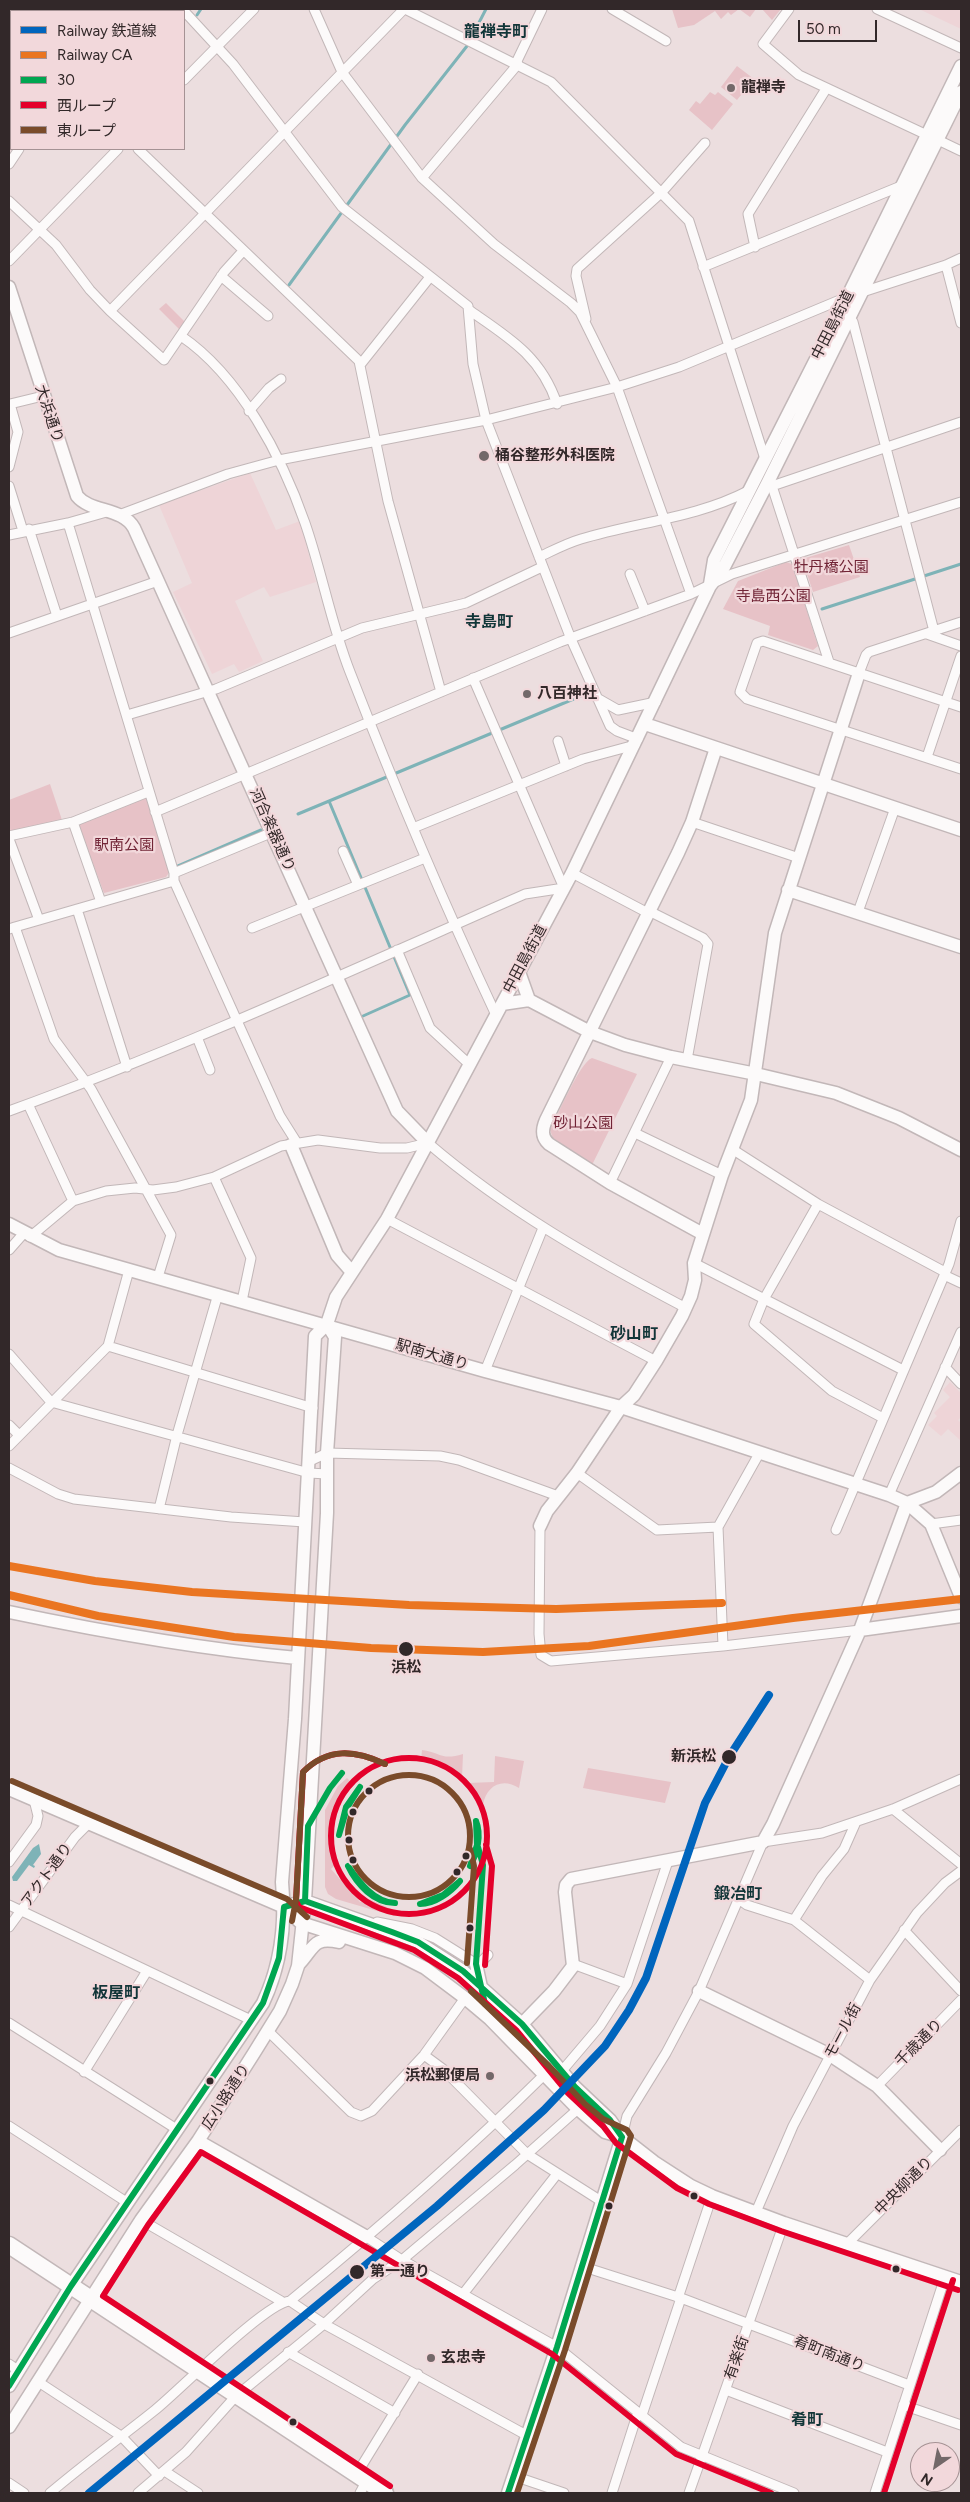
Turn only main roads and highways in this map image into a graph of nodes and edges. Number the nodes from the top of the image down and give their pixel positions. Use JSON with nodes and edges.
{"nodes":[{"id":1,"x":9,"y":2245,"type":"edge"},
{"id":2,"x":361,"y":2484,"type":"edge"},
{"id":3,"x":385,"y":2493,"type":"edge"}],
"edges":[{"from":1,"to":2,"type":"highway"},
{"from":2,"to":3,"type":"highway"}]}
